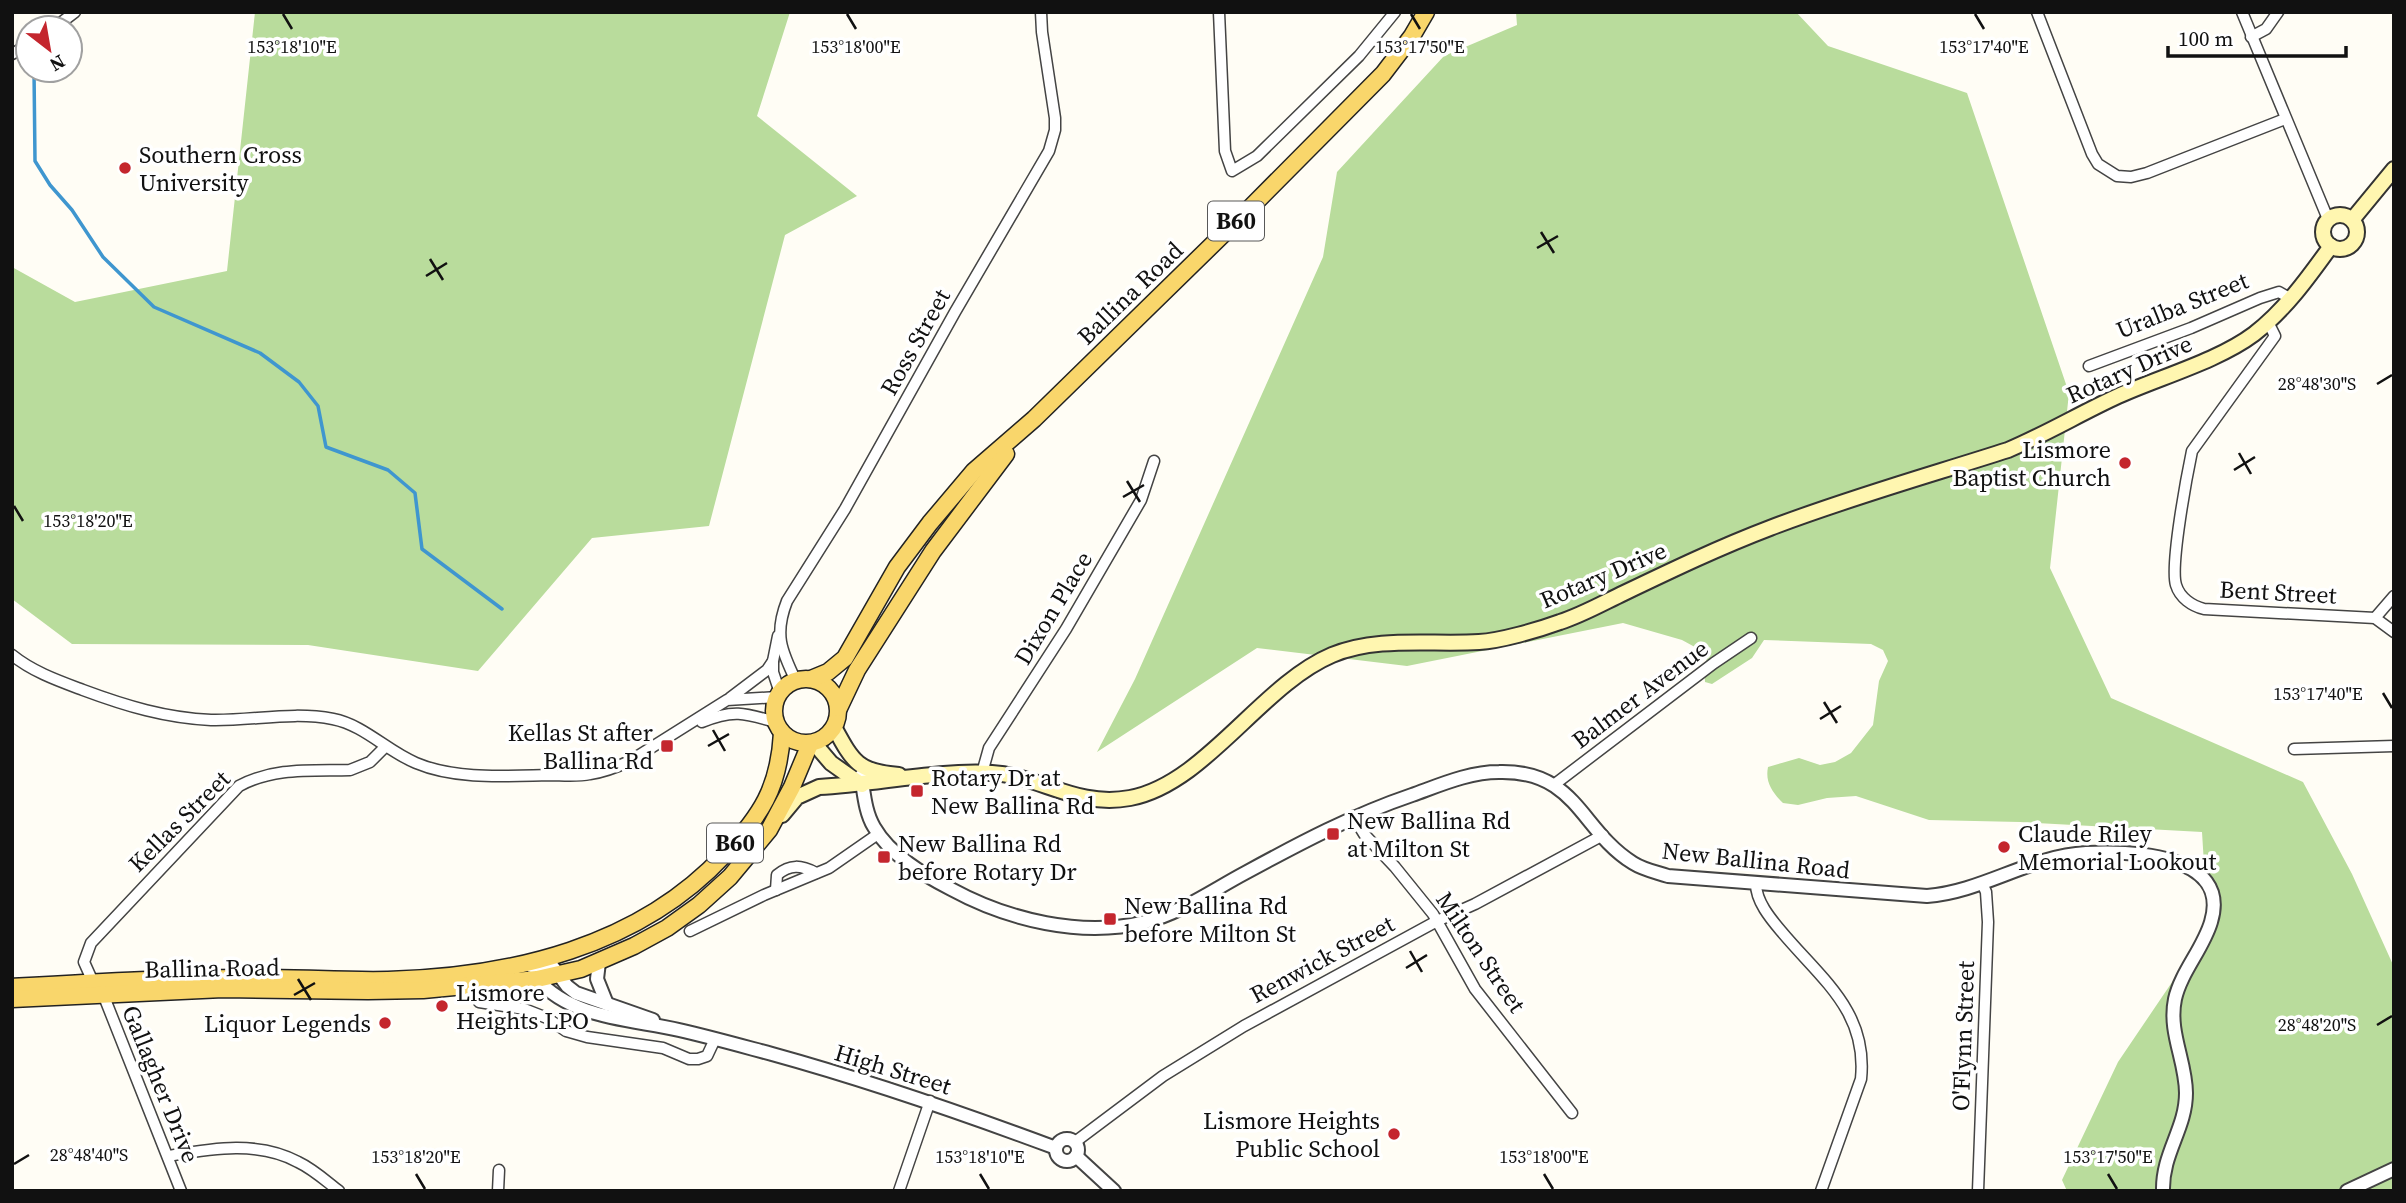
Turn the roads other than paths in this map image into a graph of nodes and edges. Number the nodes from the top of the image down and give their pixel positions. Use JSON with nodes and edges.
{"nodes":[{"id":1,"x":1041,"y":12,"type":"edge"},
{"id":2,"x":1219,"y":12,"type":"edge"},
{"id":3,"x":1395,"y":12,"type":"edge"},
{"id":4,"x":1426,"y":12,"type":"edge"},
{"id":5,"x":2037,"y":12,"type":"edge"},
{"id":6,"x":2242,"y":12,"type":"edge"},
{"id":7,"x":2278,"y":12,"type":"edge"},
{"id":8,"x":2251,"y":37,"type":"junction"},
{"id":9,"x":2285,"y":119,"type":"junction"},
{"id":10,"x":2392,"y":173,"type":"edge"},
{"id":11,"x":2329,"y":219,"type":"junction"},
{"id":12,"x":2352,"y":220,"type":"junction"},
{"id":13,"x":2330,"y":246,"type":"junction"},
{"id":14,"x":2291,"y":299,"type":"junction"},
{"id":15,"x":2268,"y":322,"type":"junction"},
{"id":16,"x":2089,"y":366,"type":"dead end"},
{"id":17,"x":1034,"y":419,"type":"junction"},
{"id":18,"x":2192,"y":451,"type":"joint"},
{"id":19,"x":1154,"y":461,"type":"dead end"},
{"id":20,"x":2394,"y":596,"type":"edge"},
{"id":21,"x":2375,"y":618,"type":"junction"},
{"id":22,"x":2394,"y":632,"type":"edge"},
{"id":23,"x":779,"y":635,"type":"junction"},
{"id":24,"x":1751,"y":638,"type":"dead end"},
{"id":25,"x":12,"y":655,"type":"edge"},
{"id":26,"x":773,"y":661,"type":"junction"},
{"id":27,"x":803,"y":680,"type":"junction"},
{"id":28,"x":778,"y":695,"type":"junction"},
{"id":29,"x":727,"y":700,"type":"junction"},
{"id":30,"x":839,"y":708,"type":"junction"},
{"id":31,"x":834,"y":727,"type":"junction"},
{"id":32,"x":779,"y":728,"type":"junction"},
{"id":33,"x":673,"y":734,"type":"junction"},
{"id":34,"x":812,"y":743,"type":"junction"},
{"id":35,"x":2394,"y":746,"type":"edge"},
{"id":36,"x":385,"y":747,"type":"junction"},
{"id":37,"x":2294,"y":749,"type":"dead end"},
{"id":38,"x":859,"y":765,"type":"junction"},
{"id":39,"x":982,"y":773,"type":"junction"},
{"id":40,"x":918,"y":777,"type":"junction"},
{"id":41,"x":1555,"y":784,"type":"junction"},
{"id":42,"x":862,"y":785,"type":"junction"},
{"id":43,"x":1353,"y":816,"type":"junction"},
{"id":44,"x":769,"y":830,"type":"junction"},
{"id":45,"x":878,"y":834,"type":"junction"},
{"id":46,"x":1603,"y":835,"type":"junction"},
{"id":47,"x":816,"y":873,"type":"junction"},
{"id":48,"x":1982,"y":883,"type":"junction"},
{"id":49,"x":1756,"y":884,"type":"junction"},
{"id":50,"x":776,"y":890,"type":"junction"},
{"id":51,"x":1437,"y":921,"type":"junction"},
{"id":52,"x":690,"y":931,"type":"dead end"},
{"id":53,"x":599,"y":962,"type":"junction"},
{"id":54,"x":516,"y":966,"type":"junction"},
{"id":55,"x":560,"y":975,"type":"junction"},
{"id":56,"x":537,"y":979,"type":"junction"},
{"id":57,"x":12,"y":987,"type":"edge"},
{"id":58,"x":98,"y":988,"type":"junction"},
{"id":59,"x":12,"y":999,"type":"edge"},
{"id":60,"x":479,"y":1002,"type":"dead end"},
{"id":61,"x":607,"y":1004,"type":"junction"},
{"id":62,"x":677,"y":1030,"type":"junction"},
{"id":63,"x":715,"y":1040,"type":"junction"},
{"id":64,"x":930,"y":1101,"type":"junction"},
{"id":65,"x":1572,"y":1113,"type":"dead end"},
{"id":66,"x":1075,"y":1142,"type":"junction"},
{"id":67,"x":1056,"y":1147,"type":"junction"},
{"id":68,"x":168,"y":1156,"type":"junction"},
{"id":69,"x":1076,"y":1156,"type":"junction"},
{"id":70,"x":2394,"y":1169,"type":"edge"},
{"id":71,"x":499,"y":1170,"type":"dead end"},
{"id":72,"x":181,"y":1191,"type":"edge"},
{"id":73,"x":339,"y":1191,"type":"edge"},
{"id":74,"x":498,"y":1191,"type":"edge"},
{"id":75,"x":899,"y":1191,"type":"edge"},
{"id":76,"x":1114,"y":1191,"type":"edge"},
{"id":77,"x":1821,"y":1191,"type":"edge"},
{"id":78,"x":1978,"y":1191,"type":"edge"},
{"id":79,"x":2163,"y":1191,"type":"edge"},
{"id":80,"x":2347,"y":1191,"type":"edge"}],
"edges":[{"from":1,"to":23,"type":"street","name":"Ross Street"},
{"from":2,"to":3,"type":"street"},
{"from":4,"to":17,"type":"main road","name":"Ballina Road","number":"B60"},
{"from":5,"to":9,"type":"street"},
{"from":6,"to":8,"type":"street"},
{"from":7,"to":8,"type":"street"},
{"from":8,"to":9,"type":"street"},
{"from":9,"to":11,"type":"street"},
{"from":10,"to":12,"type":"main road","name":"Uralba Street"},
{"from":11,"to":12,"type":"main road"},
{"from":11,"to":13,"type":"main road"},
{"from":12,"to":13,"type":"main road","name":"Uralba Street"},
{"from":13,"to":14,"type":"main road","name":"Uralba Street"},
{"from":14,"to":15,"type":"main road","name":"Uralba Street"},
{"from":14,"to":16,"type":"street","name":"Uralba Street"},
{"from":15,"to":18,"type":"street","name":"Uralba Street"},
{"from":15,"to":39,"type":"main road","name":"Rotary Drive"},
{"from":17,"to":27,"type":"main road","name":"Ballina Road","number":"B60"},
{"from":17,"to":30,"type":"main road","name":"Ballina Road","number":"B60"},
{"from":18,"to":21,"type":"street","name":"Bent Street"},
{"from":19,"to":39,"type":"street","name":"Dixon Place"},
{"from":20,"to":21,"type":"street"},
{"from":21,"to":22,"type":"street"},
{"from":23,"to":26,"type":"street"},
{"from":23,"to":27,"type":"street"},
{"from":24,"to":41,"type":"street","name":"Balmer Avenue"},
{"from":25,"to":36,"type":"street"},
{"from":26,"to":28,"type":"street"},
{"from":26,"to":29,"type":"street"},
{"from":27,"to":28,"type":"main road","number":"B60"},
{"from":27,"to":30,"type":"main road"},
{"from":28,"to":29,"type":"street"},
{"from":28,"to":32,"type":"main road","number":"B60"},
{"from":29,"to":33,"type":"street"},
{"from":30,"to":31,"type":"main road","number":"B60"},
{"from":31,"to":34,"type":"main road","number":"B60"},
{"from":31,"to":38,"type":"main road"},
{"from":32,"to":33,"type":"street"},
{"from":32,"to":34,"type":"main road"},
{"from":32,"to":54,"type":"main road","name":"Ballina Road","number":"B60"},
{"from":33,"to":36,"type":"street"},
{"from":34,"to":42,"type":"main road"},
{"from":34,"to":44,"type":"main road","name":"Ballina Road","number":"B60"},
{"from":35,"to":37,"type":"street"},
{"from":36,"to":58,"type":"street","name":"Kellas Street"},
{"from":38,"to":40,"type":"main road","name":"Rotary Drive"},
{"from":38,"to":42,"type":"street","name":"New Ballina Road"},
{"from":39,"to":40,"type":"main road","name":"Rotary Drive"},
{"from":40,"to":42,"type":"main road","name":"Rotary Drive"},
{"from":41,"to":43,"type":"street","name":"New Ballina Road"},
{"from":41,"to":46,"type":"street","name":"New Ballina Road"},
{"from":42,"to":44,"type":"main road","name":"Rotary Drive"},
{"from":42,"to":45,"type":"street","name":"New Ballina Road"},
{"from":43,"to":45,"type":"street","name":"New Ballina Road"},
{"from":43,"to":51,"type":"street","name":"Milton Street"},
{"from":44,"to":53,"type":"main road","name":"Ballina Road","number":"B60"},
{"from":45,"to":47,"type":"street"},
{"from":46,"to":49,"type":"street","name":"New Ballina Road"},
{"from":46,"to":51,"type":"street","name":"Renwick Street"},
{"from":47,"to":50,"type":"street"},
{"from":47,"to":50,"type":"street"},
{"from":48,"to":49,"type":"street","name":"New Ballina Road"},
{"from":48,"to":78,"type":"street","name":"O'Flynn Street"},
{"from":48,"to":79,"type":"street","name":"New Ballina Road"},
{"from":49,"to":77,"type":"street"},
{"from":50,"to":52,"type":"street"},
{"from":51,"to":65,"type":"street","name":"Milton Street"},
{"from":51,"to":66,"type":"street","name":"Renwick Street"},
{"from":53,"to":55,"type":"main road","name":"Ballina Road","number":"B60"},
{"from":53,"to":61,"type":"street"},
{"from":54,"to":55,"type":"street"},
{"from":54,"to":58,"type":"main road","name":"Ballina Road","number":"B60"},
{"from":55,"to":56,"type":"main road","name":"Ballina Road","number":"B60"},
{"from":55,"to":61,"type":"street"},
{"from":56,"to":58,"type":"main road","name":"Ballina Road","number":"B60"},
{"from":56,"to":62,"type":"street"},
{"from":57,"to":58,"type":"main road","name":"Ballina Road","number":"B60"},
{"from":58,"to":59,"type":"main road","name":"Ballina Road","number":"B60"},
{"from":58,"to":68,"type":"street","name":"Gallagher Drive"},
{"from":60,"to":63,"type":"street"},
{"from":61,"to":62,"type":"street"},
{"from":62,"to":63,"type":"street","name":"High Street"},
{"from":63,"to":64,"type":"street","name":"High Street"},
{"from":64,"to":67,"type":"street","name":"High Street"},
{"from":64,"to":75,"type":"street"},
{"from":66,"to":67,"type":"street"},
{"from":66,"to":69,"type":"street"},
{"from":67,"to":69,"type":"street"},
{"from":68,"to":72,"type":"street","name":"Gallagher Drive"},
{"from":68,"to":73,"type":"street"},
{"from":69,"to":76,"type":"street"},
{"from":70,"to":80,"type":"street"},
{"from":71,"to":74,"type":"street"}]}
